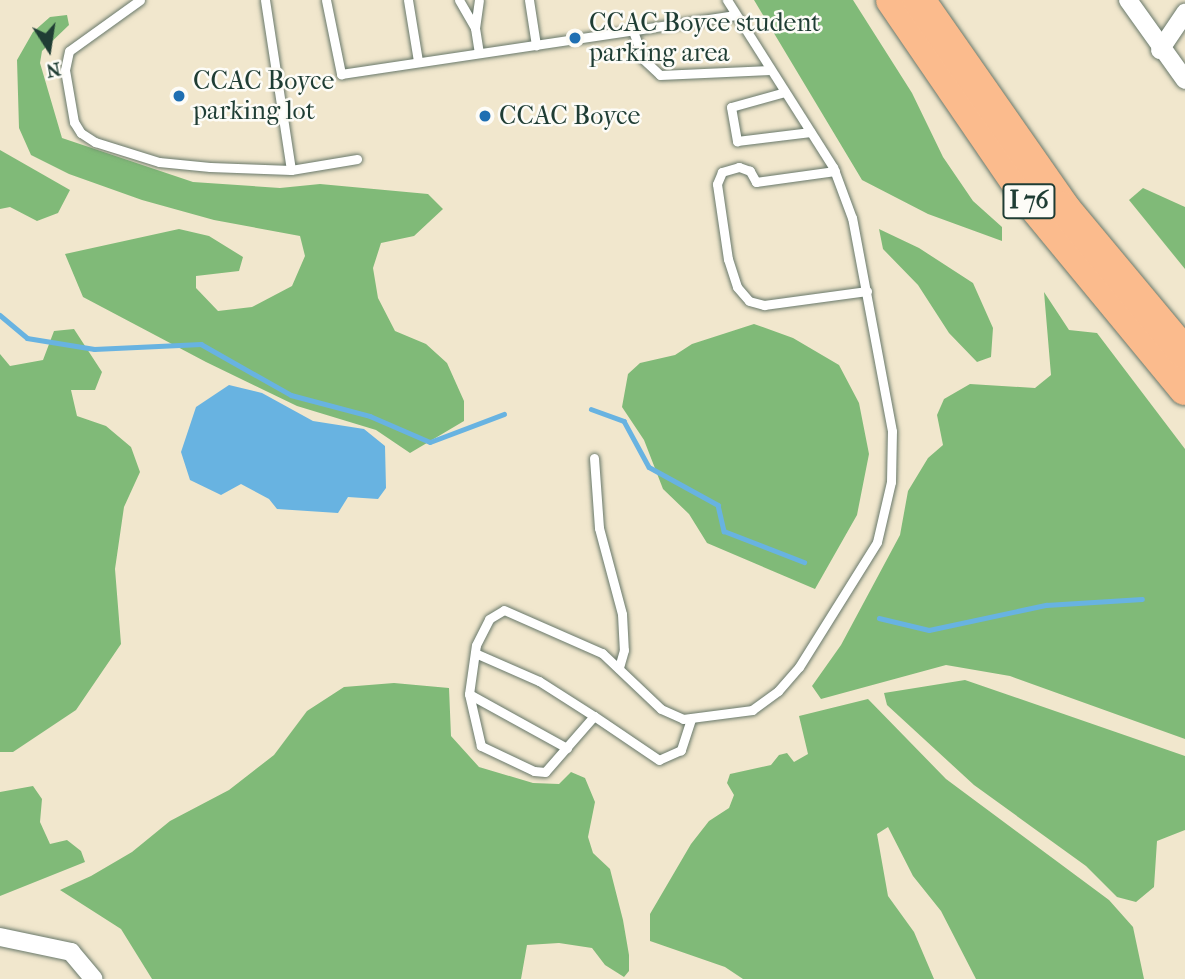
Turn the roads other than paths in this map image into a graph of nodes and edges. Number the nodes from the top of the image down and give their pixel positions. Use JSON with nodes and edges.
{"nodes":[{"id":1,"x":140,"y":0,"type":"edge"},
{"id":2,"x":265,"y":0,"type":"edge"},
{"id":3,"x":326,"y":0,"type":"edge"},
{"id":4,"x":408,"y":0,"type":"edge"},
{"id":5,"x":459,"y":0,"type":"edge"},
{"id":6,"x":479,"y":0,"type":"edge"},
{"id":7,"x":529,"y":0,"type":"edge"},
{"id":8,"x":727,"y":0,"type":"edge"},
{"id":9,"x":892,"y":0,"type":"edge"},
{"id":10,"x":919,"y":0,"type":"edge"},
{"id":11,"x":1128,"y":0,"type":"edge"},
{"id":12,"x":1185,"y":13,"type":"edge"},
{"id":13,"x":736,"y":15,"type":"junction"},
{"id":14,"x":475,"y":28,"type":"junction"},
{"id":15,"x":633,"y":31,"type":"junction"},
{"id":16,"x":536,"y":45,"type":"junction"},
{"id":17,"x":1160,"y":50,"type":"junction"},
{"id":18,"x":479,"y":52,"type":"junction"},
{"id":19,"x":418,"y":61,"type":"junction"},
{"id":20,"x":771,"y":70,"type":"junction"},
{"id":21,"x":1185,"y":80,"type":"edge"},
{"id":22,"x":785,"y":92,"type":"junction"},
{"id":23,"x":810,"y":132,"type":"junction"},
{"id":24,"x":357,"y":159,"type":"dead end"},
{"id":25,"x":290,"y":170,"type":"junction"},
{"id":26,"x":835,"y":171,"type":"junction"},
{"id":27,"x":867,"y":291,"type":"junction"},
{"id":28,"x":1185,"y":353,"type":"edge"},
{"id":29,"x":1185,"y":389,"type":"edge"},
{"id":30,"x":594,"y":458,"type":"dead end"},
{"id":31,"x":475,"y":653,"type":"junction"},
{"id":32,"x":619,"y":668,"type":"junction"},
{"id":33,"x":469,"y":694,"type":"junction"},
{"id":34,"x":594,"y":716,"type":"junction"},
{"id":35,"x":691,"y":719,"type":"junction"},
{"id":36,"x":567,"y":748,"type":"junction"},
{"id":37,"x":0,"y":937,"type":"edge"},
{"id":38,"x":94,"y":979,"type":"edge"}],
"edges":[{"from":1,"to":25,"type":"lane"},
{"from":2,"to":25,"type":"lane"},
{"from":3,"to":19,"type":"lane"},
{"from":4,"to":19,"type":"lane"},
{"from":5,"to":14,"type":"lane"},
{"from":6,"to":14,"type":"lane"},
{"from":7,"to":16,"type":"lane"},
{"from":8,"to":13,"type":"lane"},
{"from":9,"to":29,"type":"highway","number":"I 76"},
{"from":10,"to":28,"type":"highway","number":"I 76"},
{"from":11,"to":17,"type":"street"},
{"from":12,"to":17,"type":"street"},
{"from":13,"to":15,"type":"lane"},
{"from":13,"to":20,"type":"lane"},
{"from":14,"to":18,"type":"lane"},
{"from":15,"to":16,"type":"lane"},
{"from":15,"to":20,"type":"lane"},
{"from":16,"to":18,"type":"lane"},
{"from":17,"to":21,"type":"street"},
{"from":18,"to":19,"type":"lane"},
{"from":20,"to":22,"type":"lane"},
{"from":22,"to":23,"type":"lane"},
{"from":22,"to":23,"type":"lane"},
{"from":23,"to":26,"type":"lane"},
{"from":24,"to":25,"type":"lane"},
{"from":26,"to":27,"type":"lane"},
{"from":26,"to":27,"type":"lane"},
{"from":27,"to":35,"type":"lane"},
{"from":30,"to":32,"type":"lane"},
{"from":31,"to":32,"type":"lane"},
{"from":31,"to":33,"type":"lane"},
{"from":31,"to":34,"type":"lane"},
{"from":32,"to":35,"type":"lane"},
{"from":33,"to":36,"type":"lane"},
{"from":33,"to":36,"type":"lane"},
{"from":34,"to":35,"type":"lane"},
{"from":34,"to":36,"type":"lane"},
{"from":37,"to":38,"type":"street"}]}
